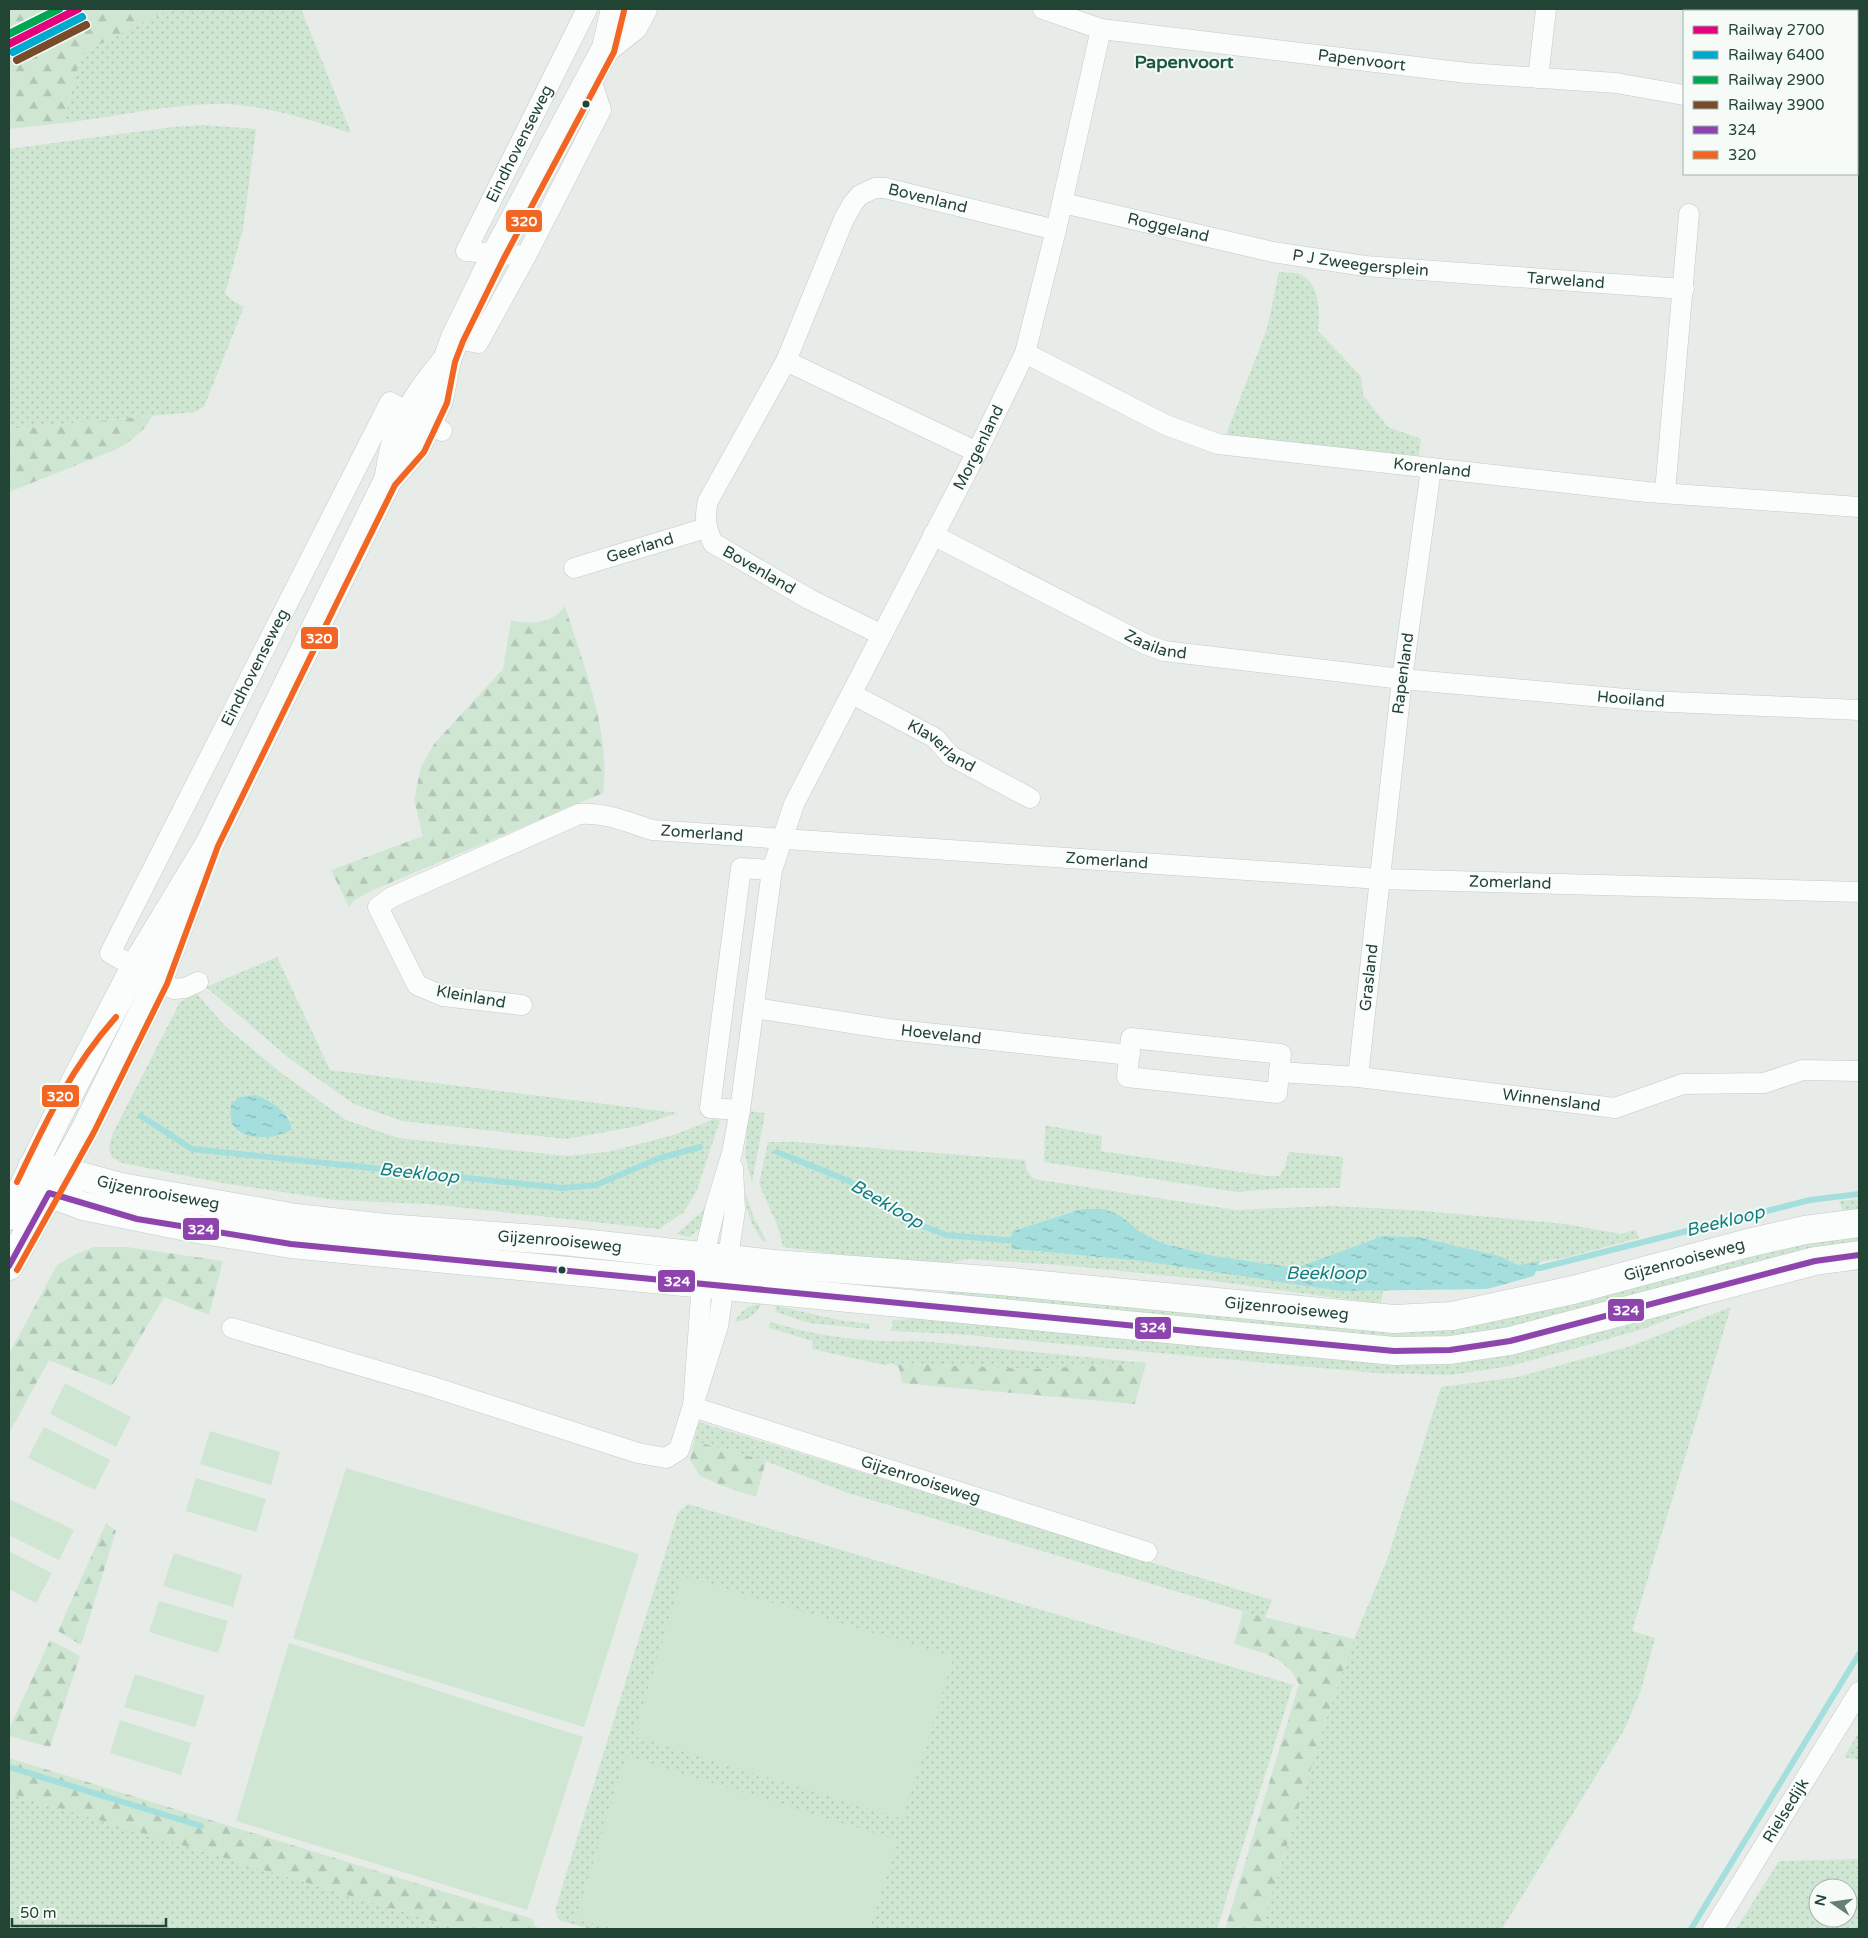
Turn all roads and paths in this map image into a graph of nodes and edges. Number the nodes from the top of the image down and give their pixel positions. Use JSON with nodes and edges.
{"nodes":[{"id":1,"x":587,"y":9,"type":"edge"},
{"id":2,"x":615,"y":9,"type":"edge"},
{"id":3,"x":643,"y":9,"type":"edge"},
{"id":4,"x":1043,"y":9,"type":"edge"},
{"id":5,"x":1546,"y":9,"type":"edge"},
{"id":6,"x":1101,"y":29,"type":"junction"},
{"id":7,"x":606,"y":48,"type":"junction"},
{"id":8,"x":590,"y":76,"type":"junction"},
{"id":9,"x":1538,"y":78,"type":"junction"},
{"id":10,"x":1683,"y":95,"type":"edge"},
{"id":11,"x":1063,"y":203,"type":"junction"},
{"id":12,"x":1689,"y":214,"type":"dead end"},
{"id":13,"x":1056,"y":230,"type":"junction"},
{"id":14,"x":1273,"y":252,"type":"joint"},
{"id":15,"x":496,"y":254,"type":"junction"},
{"id":16,"x":526,"y":256,"type":"junction"},
{"id":17,"x":1448,"y":271,"type":"joint"},
{"id":18,"x":1684,"y":289,"type":"junction"},
{"id":19,"x":460,"y":347,"type":"junction"},
{"id":20,"x":1025,"y":353,"type":"junction"},
{"id":21,"x":786,"y":361,"type":"junction"},
{"id":22,"x":417,"y":418,"type":"junction"},
{"id":23,"x":977,"y":452,"type":"junction"},
{"id":24,"x":1431,"y":469,"type":"junction"},
{"id":25,"x":1665,"y":492,"type":"junction"},
{"id":26,"x":1859,"y":507,"type":"edge"},
{"id":27,"x":706,"y":528,"type":"junction"},
{"id":28,"x":933,"y":535,"type":"junction"},
{"id":29,"x":574,"y":568,"type":"dead end"},
{"id":30,"x":882,"y":635,"type":"junction"},
{"id":31,"x":1402,"y":679,"type":"junction"},
{"id":32,"x":852,"y":694,"type":"junction"},
{"id":33,"x":1859,"y":710,"type":"edge"},
{"id":34,"x":1030,"y":798,"type":"dead end"},
{"id":35,"x":781,"y":839,"type":"junction"},
{"id":36,"x":210,"y":842,"type":"junction"},
{"id":37,"x":772,"y":870,"type":"junction"},
{"id":38,"x":1380,"y":879,"type":"junction"},
{"id":39,"x":1859,"y":892,"type":"edge"},
{"id":40,"x":378,"y":908,"type":"joint"},
{"id":41,"x":135,"y":967,"type":"junction"},
{"id":42,"x":159,"y":980,"type":"junction"},
{"id":43,"x":198,"y":982,"type":"dead end"},
{"id":44,"x":522,"y":1005,"type":"dead end"},
{"id":45,"x":754,"y":1008,"type":"junction"},
{"id":46,"x":1130,"y":1055,"type":"junction"},
{"id":47,"x":1859,"y":1071,"type":"edge"},
{"id":48,"x":1279,"y":1072,"type":"junction"},
{"id":49,"x":1358,"y":1077,"type":"junction"},
{"id":50,"x":740,"y":1110,"type":"junction"},
{"id":51,"x":32,"y":1167,"type":"junction"},
{"id":52,"x":56,"y":1182,"type":"junction"},
{"id":53,"x":9,"y":1216,"type":"edge"},
{"id":54,"x":1859,"y":1223,"type":"edge"},
{"id":55,"x":1859,"y":1255,"type":"edge"},
{"id":56,"x":716,"y":1257,"type":"junction"},
{"id":57,"x":9,"y":1266,"type":"edge"},
{"id":58,"x":713,"y":1286,"type":"junction"},
{"id":59,"x":232,"y":1328,"type":"dead end"},
{"id":60,"x":693,"y":1407,"type":"junction"},
{"id":61,"x":1147,"y":1552,"type":"dead end"},
{"id":62,"x":1859,"y":1692,"type":"edge"},
{"id":63,"x":1713,"y":1929,"type":"edge"}],
"edges":[{"from":1,"to":15,"type":"street","name":"Eindhovenseweg"},
{"from":2,"to":7,"type":"main road","name":"Eindhovenseweg"},
{"from":3,"to":7,"type":"main road","name":"Eindhovenseweg"},
{"from":4,"to":6,"type":"street","name":"Papenvoort"},
{"from":5,"to":9,"type":"street"},
{"from":6,"to":9,"type":"street","name":"Papenvoort"},
{"from":6,"to":11,"type":"street","name":"Morgenland"},
{"from":7,"to":8,"type":"main road","name":"Eindhovenseweg"},
{"from":8,"to":15,"type":"main road","name":"Eindhovenseweg"},
{"from":8,"to":16,"type":"street","name":"Eindhovenseweg"},
{"from":9,"to":10,"type":"street","name":"Papenvoort"},
{"from":11,"to":13,"type":"street","name":"Morgenland"},
{"from":11,"to":14,"type":"street","name":"Roggeland"},
{"from":12,"to":18,"type":"street"},
{"from":13,"to":20,"type":"street","name":"Morgenland"},
{"from":13,"to":21,"type":"street","name":"Bovenland"},
{"from":14,"to":17,"type":"street","name":"P J Zweegersplein"},
{"from":15,"to":16,"type":"street","name":"Eindhovenseweg"},
{"from":15,"to":19,"type":"main road","name":"Eindhovenseweg"},
{"from":16,"to":19,"type":"street","name":"Eindhovenseweg"},
{"from":17,"to":18,"type":"street","name":"Tarweland"},
{"from":18,"to":25,"type":"street"},
{"from":19,"to":22,"type":"main road","name":"Eindhovenseweg"},
{"from":20,"to":23,"type":"street","name":"Morgenland"},
{"from":20,"to":24,"type":"street","name":"Korenland"},
{"from":21,"to":23,"type":"street"},
{"from":21,"to":27,"type":"street","name":"Bovenland"},
{"from":22,"to":36,"type":"main road","name":"Eindhovenseweg"},
{"from":22,"to":41,"type":"street","name":"Eindhovenseweg"},
{"from":23,"to":28,"type":"street","name":"Morgenland"},
{"from":24,"to":25,"type":"street","name":"Korenland"},
{"from":24,"to":31,"type":"street","name":"Rapenland"},
{"from":25,"to":26,"type":"street","name":"Korenland"},
{"from":27,"to":29,"type":"street","name":"Geerland"},
{"from":27,"to":30,"type":"street","name":"Bovenland"},
{"from":28,"to":30,"type":"street","name":"Morgenland"},
{"from":28,"to":31,"type":"street","name":"Zaailand"},
{"from":30,"to":32,"type":"street","name":"Morgenland"},
{"from":31,"to":33,"type":"street","name":"Hooiland"},
{"from":31,"to":38,"type":"street","name":"Rapenland"},
{"from":32,"to":34,"type":"street","name":"Klaverland"},
{"from":32,"to":35,"type":"street","name":"Morgenland"},
{"from":35,"to":37,"type":"street","name":"Morgenland"},
{"from":35,"to":38,"type":"street","name":"Zomerland"},
{"from":35,"to":40,"type":"street","name":"Zomerland"},
{"from":36,"to":41,"type":"main road","name":"Eindhovenseweg"},
{"from":36,"to":42,"type":"main road","name":"Eindhovenseweg"},
{"from":37,"to":45,"type":"street","name":"Morgenland"},
{"from":37,"to":50,"type":"street"},
{"from":38,"to":39,"type":"street","name":"Zomerland"},
{"from":38,"to":49,"type":"street","name":"Grasland"},
{"from":40,"to":44,"type":"street","name":"Kleinland"},
{"from":41,"to":42,"type":"street"},
{"from":41,"to":51,"type":"main road","name":"Eindhovenseweg"},
{"from":42,"to":43,"type":"street"},
{"from":42,"to":52,"type":"main road","name":"Eindhovenseweg"},
{"from":45,"to":46,"type":"street","name":"Hoeveland"},
{"from":45,"to":50,"type":"street","name":"Morgenland"},
{"from":46,"to":48,"type":"street"},
{"from":46,"to":48,"type":"street"},
{"from":47,"to":49,"type":"street","name":"Winnensland"},
{"from":48,"to":49,"type":"street"},
{"from":50,"to":56,"type":"street","name":"Morgenland"},
{"from":51,"to":52,"type":"main road"},
{"from":51,"to":53,"type":"main road","name":"Eindhovenseweg"},
{"from":52,"to":56,"type":"main road","name":"Gijzenrooiseweg"},
{"from":52,"to":57,"type":"main road","name":"Eindhovenseweg"},
{"from":52,"to":58,"type":"main road","name":"Gijzenrooiseweg"},
{"from":54,"to":56,"type":"main road","name":"Gijzenrooiseweg"},
{"from":55,"to":58,"type":"main road","name":"Gijzenrooiseweg"},
{"from":56,"to":58,"type":"street","name":"Morgenland"},
{"from":58,"to":60,"type":"street"},
{"from":59,"to":60,"type":"street"},
{"from":60,"to":61,"type":"street","name":"Gijzenrooiseweg"},
{"from":62,"to":63,"type":"street","name":"Rielsedijk"}]}
